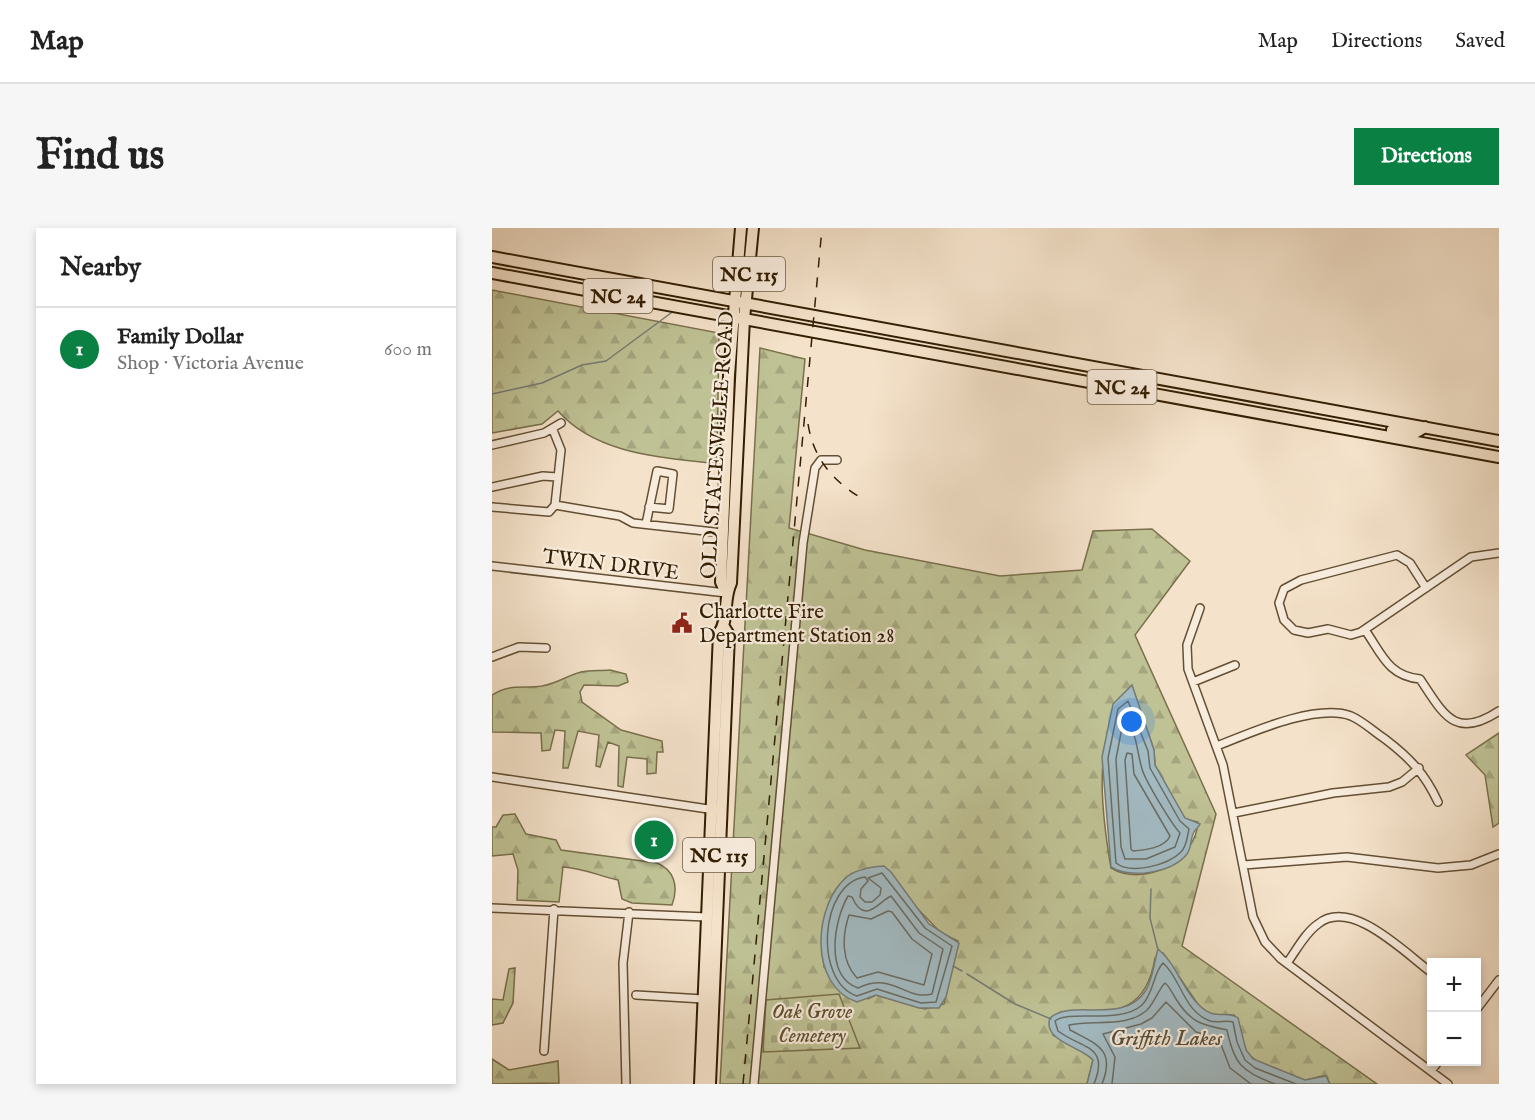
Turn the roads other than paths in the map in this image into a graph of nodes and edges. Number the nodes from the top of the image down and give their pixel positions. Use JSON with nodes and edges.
{"nodes":[{"id":1,"x":741,"y":228,"type":"edge"},
{"id":2,"x":752,"y":230,"type":"edge"},
{"id":3,"x":492,"y":257,"type":"edge"},
{"id":4,"x":492,"y":273,"type":"edge"},
{"id":5,"x":740,"y":302,"type":"junction"},
{"id":6,"x":739,"y":318,"type":"junction"},
{"id":7,"x":1305,"y":421,"type":"junction"},
{"id":8,"x":561,"y":423,"type":"dead end"},
{"id":9,"x":1425,"y":427,"type":"junction"},
{"id":10,"x":553,"y":430,"type":"junction"},
{"id":11,"x":1416,"y":441,"type":"junction"},
{"id":12,"x":1499,"y":442,"type":"edge"},
{"id":13,"x":492,"y":445,"type":"edge"},
{"id":14,"x":1499,"y":457,"type":"edge"},
{"id":15,"x":837,"y":460,"type":"dead end"},
{"id":16,"x":557,"y":477,"type":"junction"},
{"id":17,"x":492,"y":487,"type":"edge"},
{"id":18,"x":555,"y":505,"type":"junction"},
{"id":19,"x":492,"y":507,"type":"edge"},
{"id":20,"x":648,"y":507,"type":"junction"},
{"id":21,"x":646,"y":524,"type":"junction"},
{"id":22,"x":723,"y":533,"type":"junction"},
{"id":23,"x":1499,"y":553,"type":"edge"},
{"id":24,"x":492,"y":566,"type":"edge"},
{"id":25,"x":1426,"y":588,"type":"junction"},
{"id":26,"x":726,"y":593,"type":"junction"},
{"id":27,"x":1200,"y":608,"type":"dead end"},
{"id":28,"x":1365,"y":630,"type":"junction"},
{"id":29,"x":546,"y":648,"type":"dead end"},
{"id":30,"x":492,"y":657,"type":"edge"},
{"id":31,"x":1235,"y":665,"type":"dead end"},
{"id":32,"x":1192,"y":682,"type":"junction"},
{"id":33,"x":1499,"y":711,"type":"edge"},
{"id":34,"x":1217,"y":746,"type":"junction"},
{"id":35,"x":1419,"y":768,"type":"junction"},
{"id":36,"x":492,"y":777,"type":"edge"},
{"id":37,"x":1438,"y":802,"type":"dead end"},
{"id":38,"x":717,"y":810,"type":"junction"},
{"id":39,"x":1234,"y":813,"type":"junction"},
{"id":40,"x":1499,"y":854,"type":"edge"},
{"id":41,"x":1244,"y":865,"type":"junction"},
{"id":42,"x":492,"y":908,"type":"edge"},
{"id":43,"x":554,"y":909,"type":"junction"},
{"id":44,"x":629,"y":912,"type":"junction"},
{"id":45,"x":707,"y":916,"type":"junction"},
{"id":46,"x":1287,"y":963,"type":"junction"},
{"id":47,"x":1427,"y":970,"type":"edge"},
{"id":48,"x":1499,"y":980,"type":"edge"},
{"id":49,"x":636,"y":994,"type":"dead end"},
{"id":50,"x":703,"y":999,"type":"junction"},
{"id":51,"x":1481,"y":1003,"type":"edge"},
{"id":52,"x":544,"y":1051,"type":"dead end"},
{"id":53,"x":1435,"y":1066,"type":"edge"},
{"id":54,"x":1431,"y":1071,"type":"junction"},
{"id":55,"x":626,"y":1084,"type":"edge"},
{"id":56,"x":700,"y":1084,"type":"edge"},
{"id":57,"x":710,"y":1084,"type":"edge"},
{"id":58,"x":754,"y":1084,"type":"edge"},
{"id":59,"x":1448,"y":1084,"type":"edge"}],
"edges":[{"from":1,"to":5,"type":"main road","name":"OLD STATESVILLE ROAD","number":"NC 115"},
{"from":2,"to":5,"type":"main road","name":"OLD STATESVILLE ROAD","number":"NC 115"},
{"from":3,"to":5,"type":"main road","number":"NC 24"},
{"from":4,"to":6,"type":"main road","number":"NC 24"},
{"from":5,"to":6,"type":"main road","name":"OLD STATESVILLE ROAD","number":"NC 115"},
{"from":5,"to":9,"type":"main road","number":"NC 24"},
{"from":6,"to":7,"type":"main road","number":"NC 24"},
{"from":6,"to":22,"type":"main road","name":"OLD STATESVILLE ROAD","number":"NC 115"},
{"from":6,"to":26,"type":"main road","name":"OLD STATESVILLE ROAD","number":"NC 115"},
{"from":7,"to":9,"type":"main road"},
{"from":7,"to":11,"type":"main road","number":"NC 24"},
{"from":8,"to":10,"type":"street"},
{"from":9,"to":12,"type":"main road","number":"NC 24"},
{"from":10,"to":13,"type":"street"},
{"from":10,"to":16,"type":"street"},
{"from":11,"to":12,"type":"main road"},
{"from":11,"to":14,"type":"main road","number":"NC 24"},
{"from":15,"to":58,"type":"street"},
{"from":16,"to":17,"type":"street"},
{"from":16,"to":18,"type":"street"},
{"from":18,"to":19,"type":"street"},
{"from":18,"to":21,"type":"street"},
{"from":20,"to":20,"type":"street"},
{"from":20,"to":21,"type":"street"},
{"from":21,"to":22,"type":"street"},
{"from":22,"to":26,"type":"main road","name":"OLD STATESVILLE ROAD","number":"NC 115"},
{"from":23,"to":25,"type":"street"},
{"from":24,"to":26,"type":"street","name":"TWIN DRIVE"},
{"from":25,"to":28,"type":"street"},
{"from":25,"to":28,"type":"street"},
{"from":26,"to":38,"type":"main road","name":"OLD STATESVILLE ROAD","number":"NC 115"},
{"from":27,"to":32,"type":"street"},
{"from":28,"to":33,"type":"street"},
{"from":29,"to":30,"type":"street"},
{"from":31,"to":32,"type":"street"},
{"from":32,"to":34,"type":"street"},
{"from":34,"to":35,"type":"street"},
{"from":34,"to":39,"type":"street"},
{"from":35,"to":37,"type":"street"},
{"from":35,"to":39,"type":"street"},
{"from":36,"to":38,"type":"street"},
{"from":38,"to":45,"type":"main road","name":"OLD STATESVILLE ROAD","number":"NC 115"},
{"from":38,"to":57,"type":"main road","name":"OLD STATESVILLE ROAD","number":"NC 115"},
{"from":39,"to":41,"type":"street"},
{"from":40,"to":41,"type":"street"},
{"from":41,"to":46,"type":"street"},
{"from":42,"to":43,"type":"street"},
{"from":43,"to":44,"type":"street"},
{"from":43,"to":52,"type":"street"},
{"from":44,"to":45,"type":"street"},
{"from":44,"to":55,"type":"street"},
{"from":45,"to":50,"type":"main road","name":"OLD STATESVILLE ROAD","number":"NC 115"},
{"from":46,"to":47,"type":"street"},
{"from":46,"to":54,"type":"street"},
{"from":48,"to":51,"type":"street"},
{"from":49,"to":50,"type":"street"},
{"from":50,"to":56,"type":"main road","name":"OLD STATESVILLE ROAD","number":"NC 115"},
{"from":53,"to":54,"type":"street"},
{"from":54,"to":59,"type":"street"}]}
